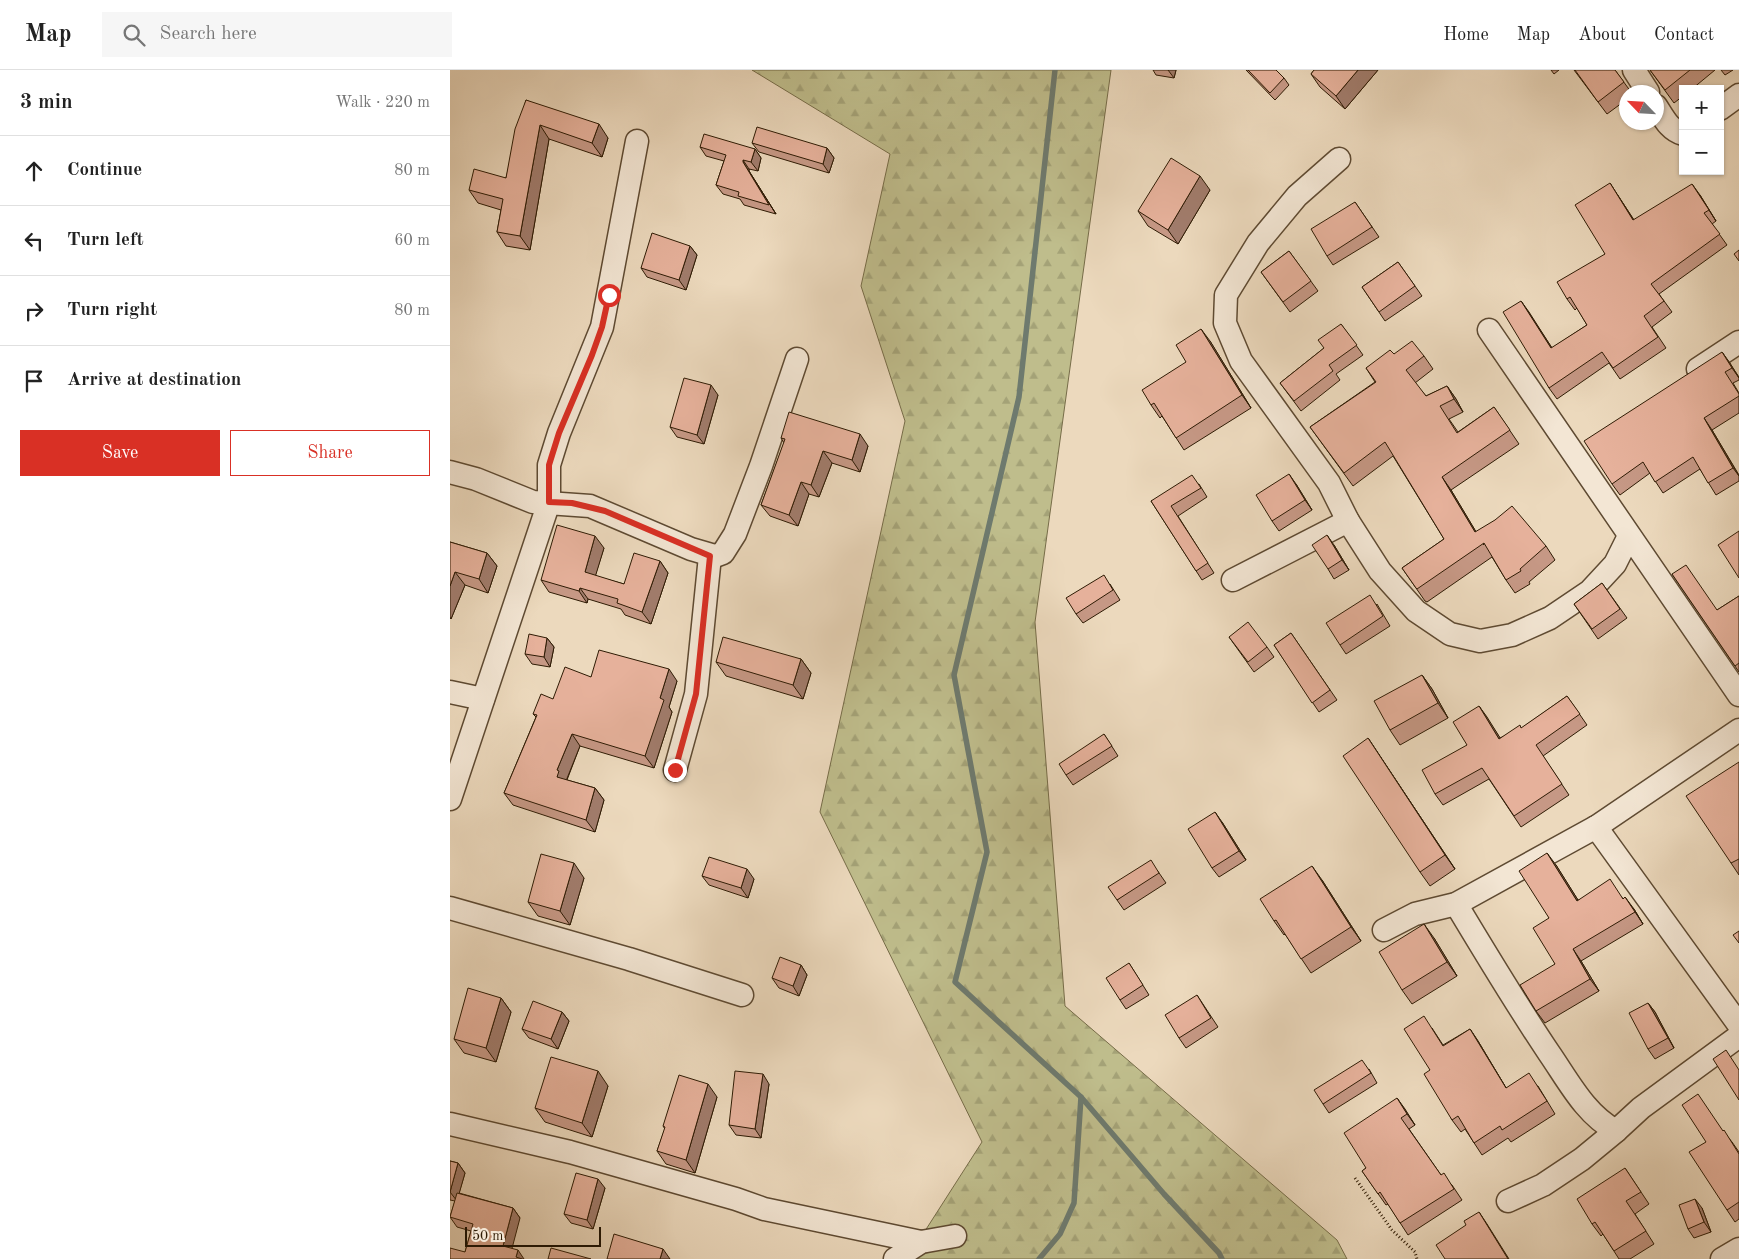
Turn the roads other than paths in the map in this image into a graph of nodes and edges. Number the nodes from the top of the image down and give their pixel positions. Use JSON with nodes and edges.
{"nodes":[{"id":1,"x":1634,"y":70,"type":"edge"},
{"id":2,"x":1644,"y":85,"type":"edge"},
{"id":3,"x":1739,"y":95,"type":"edge"},
{"id":4,"x":1724,"y":106,"type":"edge"},
{"id":5,"x":1664,"y":119,"type":"edge"},
{"id":6,"x":1679,"y":133,"type":"edge"},
{"id":7,"x":636,"y":141,"type":"dead end"},
{"id":8,"x":1339,"y":159,"type":"dead end"},
{"id":9,"x":1490,"y":330,"type":"dead end"},
{"id":10,"x":1738,"y":346,"type":"edge"},
{"id":11,"x":797,"y":359,"type":"dead end"},
{"id":12,"x":1678,"y":382,"type":"edge"},
{"id":13,"x":450,"y":472,"type":"edge"},
{"id":14,"x":549,"y":502,"type":"junction"},
{"id":15,"x":1348,"y":521,"type":"junction"},
{"id":16,"x":1629,"y":536,"type":"junction"},
{"id":17,"x":710,"y":556,"type":"junction"},
{"id":18,"x":1234,"y":580,"type":"dead end"},
{"id":19,"x":450,"y":692,"type":"edge"},
{"id":20,"x":1739,"y":695,"type":"edge"},
{"id":21,"x":482,"y":699,"type":"junction"},
{"id":22,"x":1739,"y":730,"type":"edge"},
{"id":23,"x":675,"y":770,"type":"dead end"},
{"id":24,"x":450,"y":799,"type":"edge"},
{"id":25,"x":1596,"y":827,"type":"junction"},
{"id":26,"x":1456,"y":904,"type":"junction"},
{"id":27,"x":450,"y":908,"type":"edge"},
{"id":28,"x":1384,"y":930,"type":"dead end"},
{"id":29,"x":742,"y":995,"type":"dead end"},
{"id":30,"x":1739,"y":1025,"type":"edge"},
{"id":31,"x":1739,"y":1036,"type":"edge"},
{"id":32,"x":450,"y":1124,"type":"edge"},
{"id":33,"x":1616,"y":1131,"type":"junction"},
{"id":34,"x":1508,"y":1201,"type":"dead end"},
{"id":35,"x":955,"y":1236,"type":"dead end"},
{"id":36,"x":921,"y":1242,"type":"junction"},
{"id":37,"x":1739,"y":1248,"type":"edge"},
{"id":38,"x":895,"y":1259,"type":"edge"},
{"id":39,"x":1722,"y":1259,"type":"edge"}],
"edges":[{"from":1,"to":2,"type":"street"},
{"from":3,"to":4,"type":"street"},
{"from":5,"to":6,"type":"street"},
{"from":7,"to":14,"type":"street"},
{"from":8,"to":15,"type":"street"},
{"from":9,"to":16,"type":"street"},
{"from":10,"to":12,"type":"street"},
{"from":11,"to":17,"type":"street"},
{"from":13,"to":14,"type":"street"},
{"from":14,"to":17,"type":"street"},
{"from":14,"to":21,"type":"street"},
{"from":15,"to":16,"type":"street"},
{"from":15,"to":18,"type":"street"},
{"from":16,"to":20,"type":"street"},
{"from":17,"to":23,"type":"street"},
{"from":19,"to":21,"type":"street"},
{"from":21,"to":24,"type":"street"},
{"from":22,"to":25,"type":"street"},
{"from":25,"to":26,"type":"street"},
{"from":25,"to":30,"type":"street"},
{"from":26,"to":28,"type":"street"},
{"from":26,"to":33,"type":"street"},
{"from":27,"to":29,"type":"street"},
{"from":31,"to":33,"type":"street"},
{"from":32,"to":36,"type":"street"},
{"from":33,"to":34,"type":"street"},
{"from":35,"to":36,"type":"street"},
{"from":36,"to":38,"type":"street"},
{"from":37,"to":39,"type":"street"}]}
